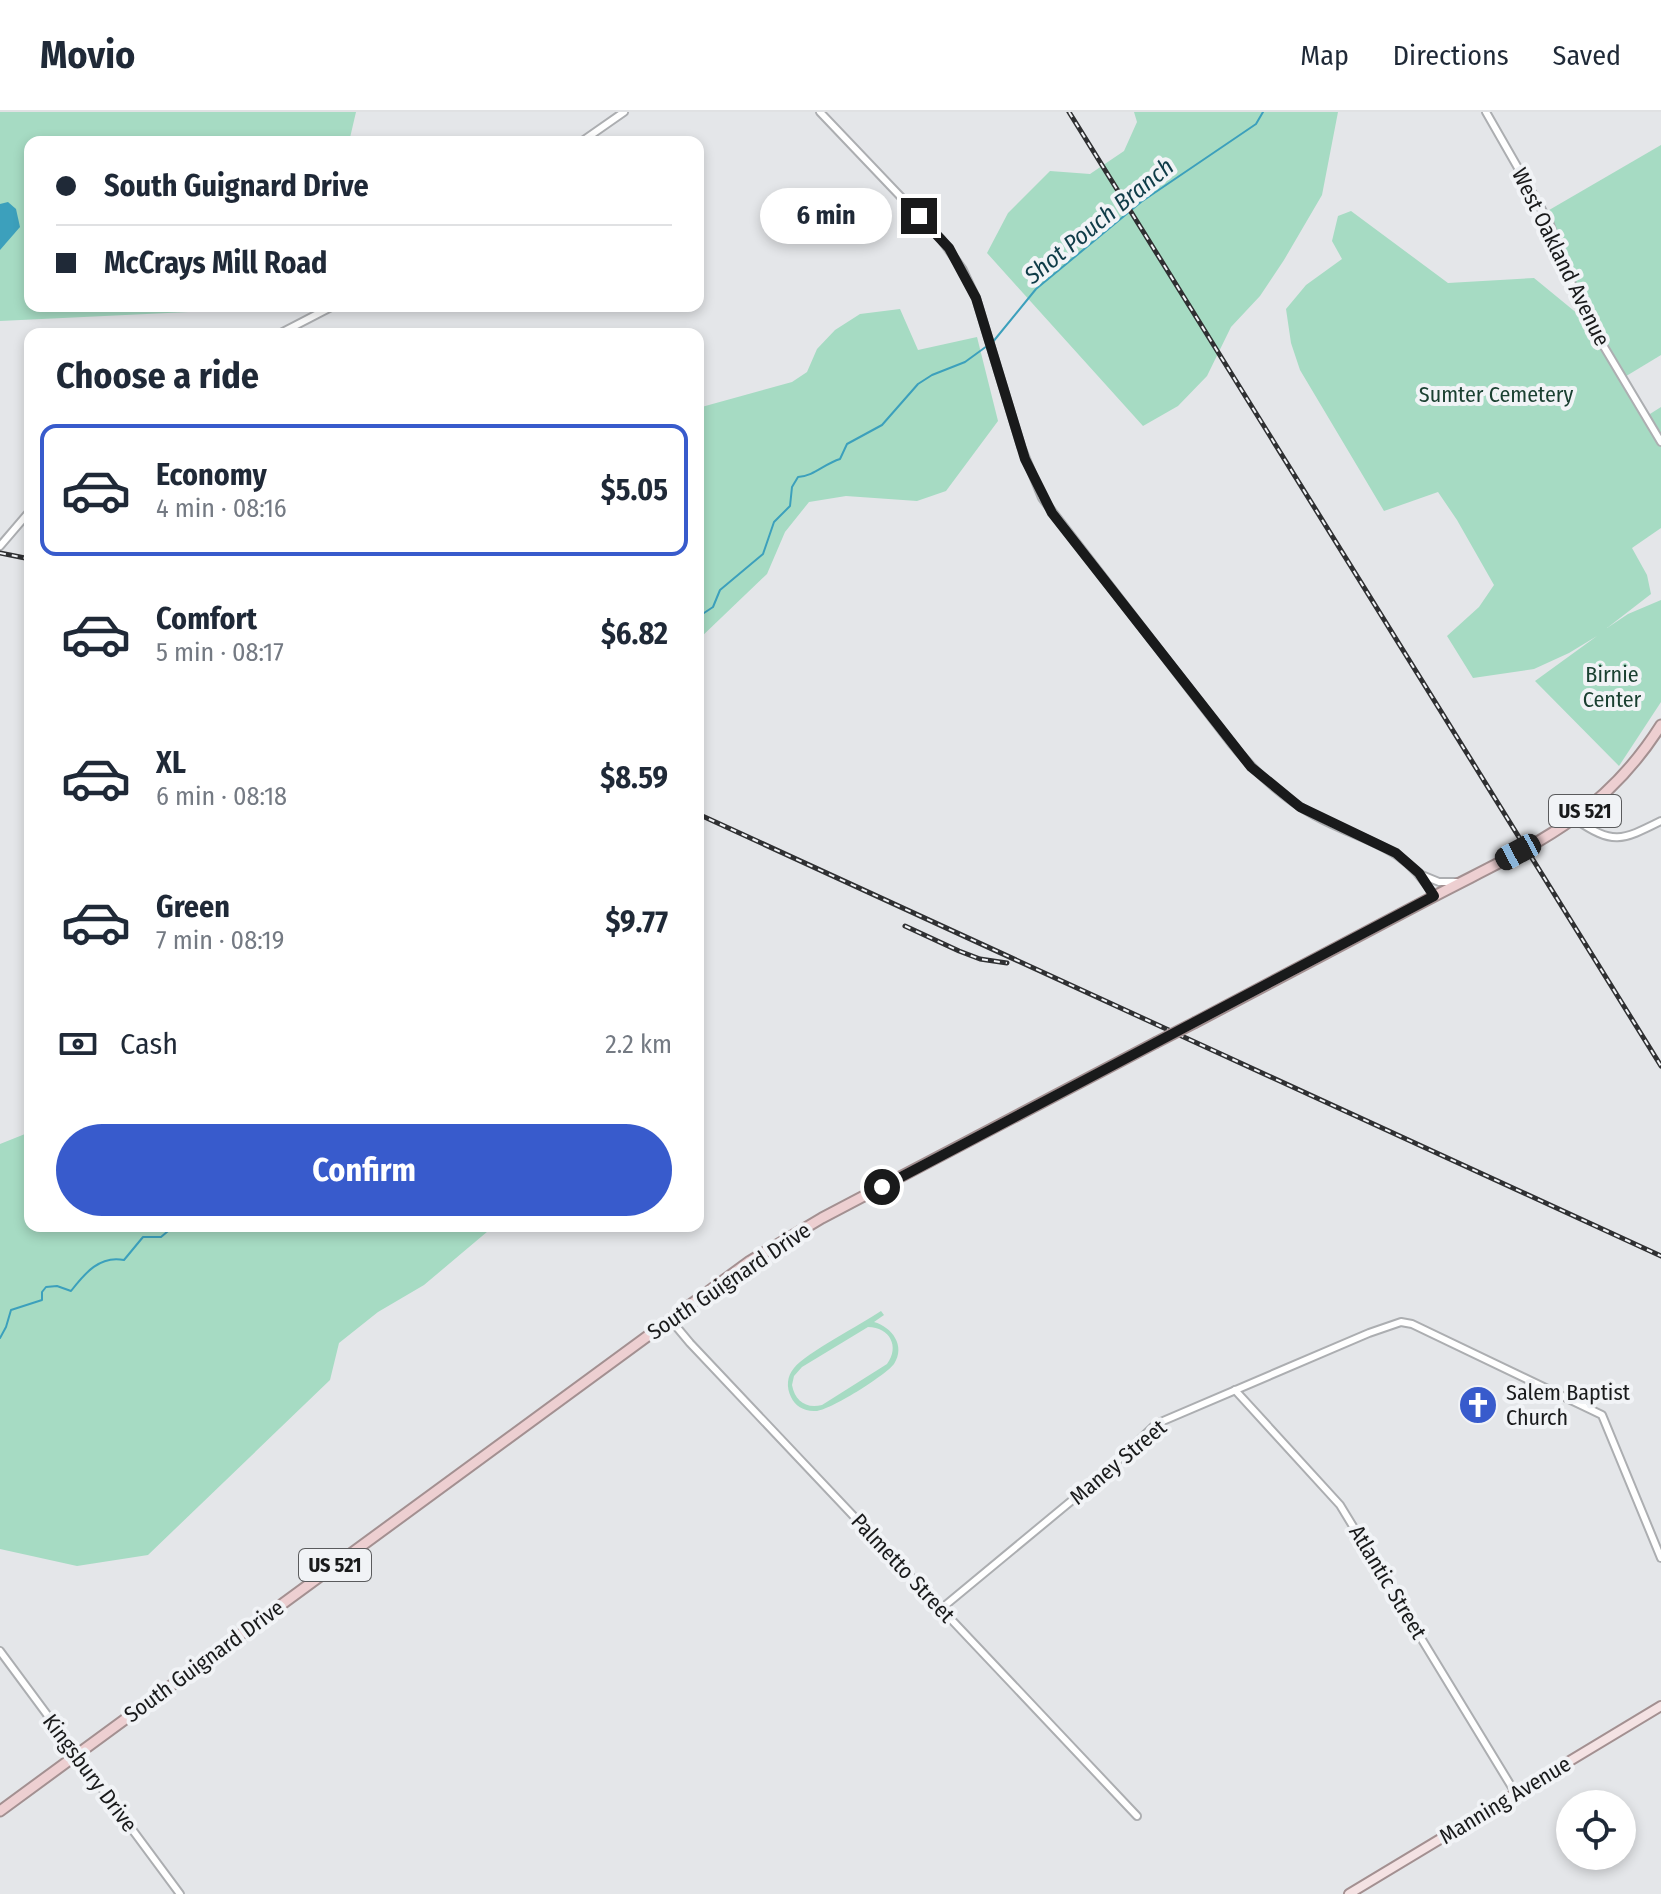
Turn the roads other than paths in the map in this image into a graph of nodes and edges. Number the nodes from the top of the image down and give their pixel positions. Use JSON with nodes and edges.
{"nodes":[{"id":1,"x":624,"y":112,"type":"edge"},
{"id":2,"x":820,"y":112,"type":"edge"},
{"id":3,"x":1486,"y":112,"type":"edge"},
{"id":4,"x":590,"y":136,"type":"edge"},
{"id":5,"x":321,"y":312,"type":"edge"},
{"id":6,"x":291,"y":328,"type":"edge"},
{"id":7,"x":1661,"y":442,"type":"edge"},
{"id":8,"x":24,"y":518,"type":"edge"},
{"id":9,"x":0,"y":546,"type":"edge"},
{"id":10,"x":1661,"y":725,"type":"edge"},
{"id":11,"x":1575,"y":819,"type":"junction"},
{"id":12,"x":1661,"y":821,"type":"edge"},
{"id":13,"x":1419,"y":873,"type":"junction"},
{"id":14,"x":1461,"y":882,"type":"junction"},
{"id":15,"x":1434,"y":896,"type":"junction"},
{"id":16,"x":670,"y":1319,"type":"junction"},
{"id":17,"x":1235,"y":1390,"type":"junction"},
{"id":18,"x":1661,"y":1558,"type":"edge"},
{"id":19,"x":942,"y":1608,"type":"junction"},
{"id":20,"x":0,"y":1651,"type":"edge"},
{"id":21,"x":1661,"y":1706,"type":"edge"},
{"id":22,"x":77,"y":1754,"type":"junction"},
{"id":23,"x":1516,"y":1794,"type":"junction"},
{"id":24,"x":0,"y":1811,"type":"edge"},
{"id":25,"x":1137,"y":1816,"type":"dead end"},
{"id":26,"x":180,"y":1894,"type":"edge"},
{"id":27,"x":1349,"y":1894,"type":"edge"}],
"edges":[{"from":1,"to":4,"type":"street"},
{"from":2,"to":13,"type":"street"},
{"from":3,"to":7,"type":"street","name":"West Oakland Avenue"},
{"from":5,"to":6,"type":"street"},
{"from":8,"to":9,"type":"street"},
{"from":10,"to":11,"type":"highway","name":"South Guignard Drive","number":"US 521"},
{"from":11,"to":12,"type":"street"},
{"from":11,"to":14,"type":"highway","name":"South Guignard Drive","number":"US 521"},
{"from":13,"to":14,"type":"street"},
{"from":13,"to":15,"type":"street"},
{"from":14,"to":15,"type":"highway","name":"South Guignard Drive","number":"US 521"},
{"from":15,"to":16,"type":"highway","name":"South Guignard Drive","number":"US 521","bridge":true},
{"from":16,"to":19,"type":"street","name":"Palmetto Street"},
{"from":16,"to":22,"type":"highway","name":"South Guignard Drive","number":"US 521"},
{"from":17,"to":18,"type":"street","name":"Maney Street"},
{"from":17,"to":19,"type":"street","name":"Maney Street"},
{"from":17,"to":23,"type":"street","name":"Atlantic Street"},
{"from":19,"to":25,"type":"street","name":"Palmetto Street"},
{"from":20,"to":22,"type":"street","name":"Kingsbury Drive"},
{"from":21,"to":23,"type":"main road","name":"Manning Avenue"},
{"from":22,"to":24,"type":"highway","name":"South Guignard Drive","number":"US 521"},
{"from":22,"to":26,"type":"street","name":"Kingsbury Drive"},
{"from":23,"to":27,"type":"main road","name":"Manning Avenue"}]}
